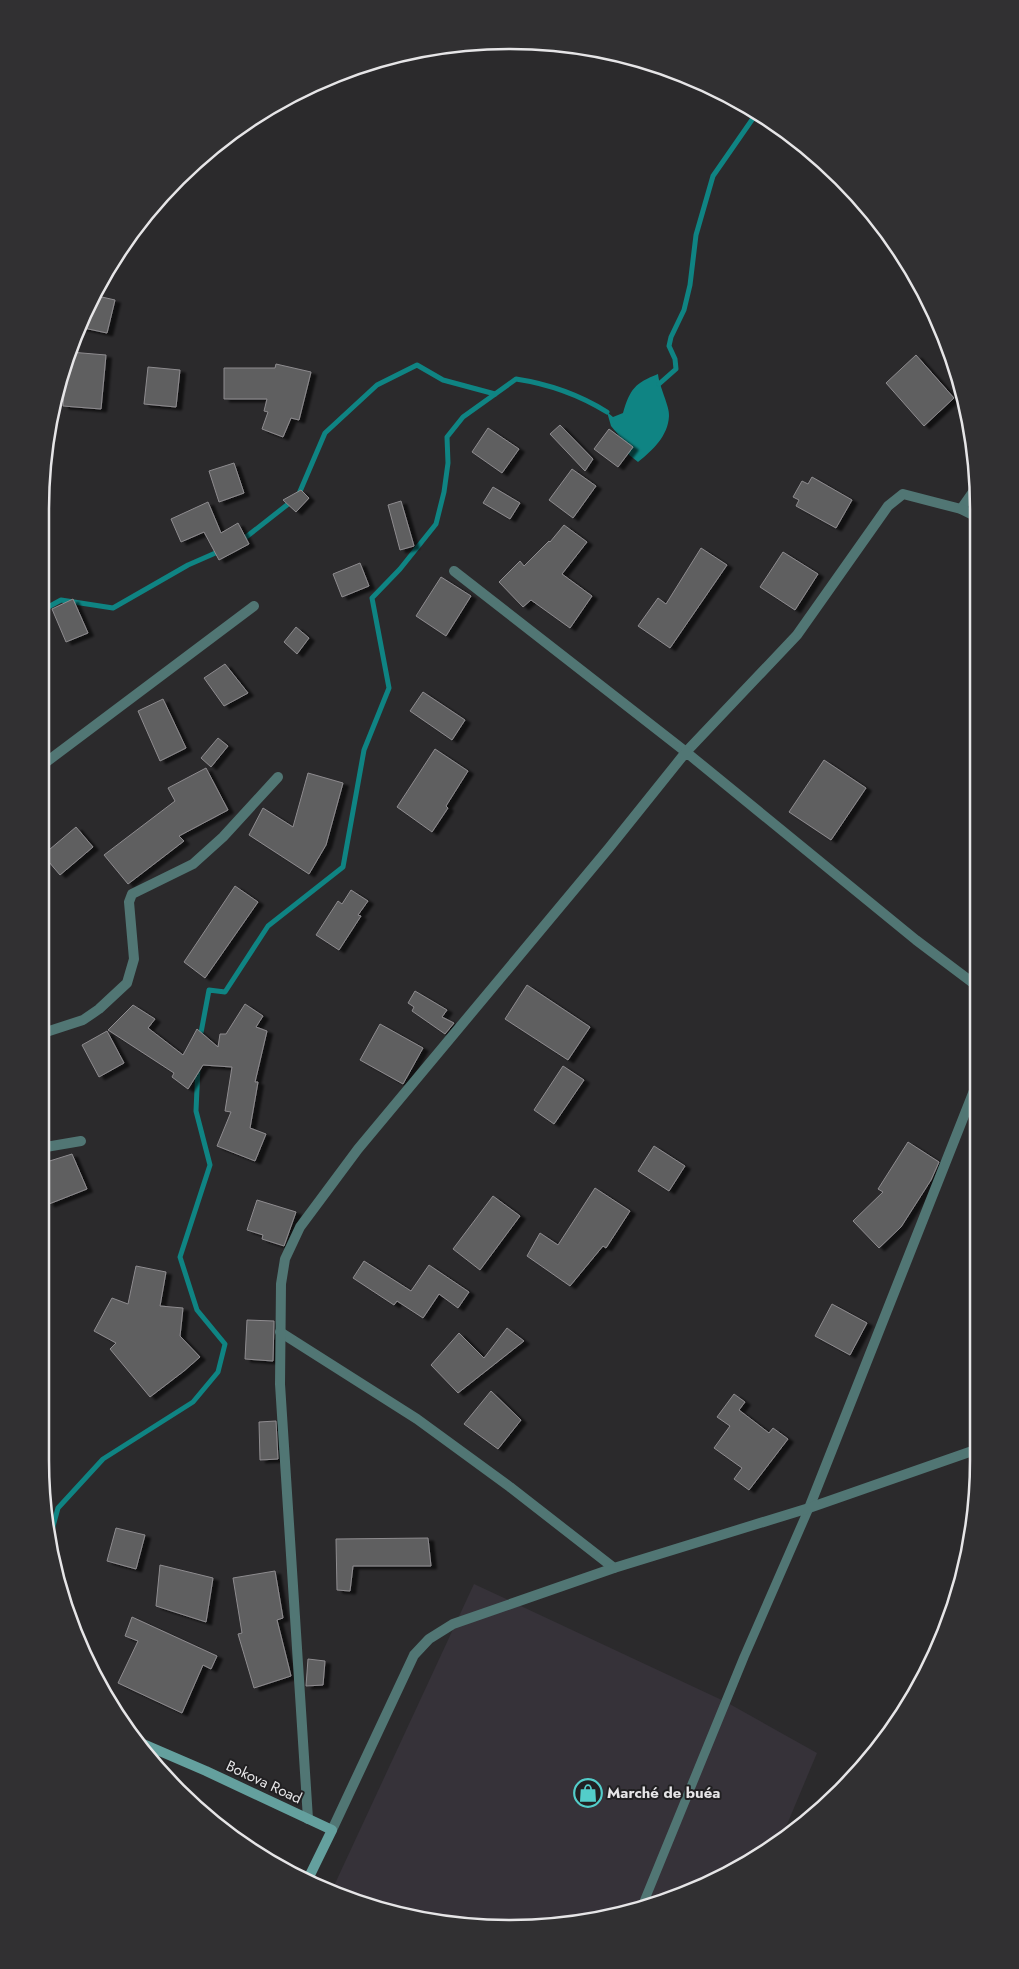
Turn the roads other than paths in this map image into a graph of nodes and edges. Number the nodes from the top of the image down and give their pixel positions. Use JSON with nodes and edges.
{"nodes":[{"id":1,"x":970,"y":497,"type":"edge"},
{"id":2,"x":961,"y":510,"type":"junction"},
{"id":3,"x":970,"y":514,"type":"edge"},
{"id":4,"x":454,"y":571,"type":"dead end"},
{"id":5,"x":254,"y":606,"type":"dead end"},
{"id":6,"x":686,"y":752,"type":"junction"},
{"id":7,"x":49,"y":760,"type":"edge"},
{"id":8,"x":278,"y":777,"type":"dead end"},
{"id":9,"x":970,"y":981,"type":"edge"},
{"id":10,"x":49,"y":1031,"type":"edge"},
{"id":11,"x":970,"y":1101,"type":"edge"},
{"id":12,"x":81,"y":1141,"type":"dead end"},
{"id":13,"x":49,"y":1146,"type":"edge"},
{"id":14,"x":280,"y":1332,"type":"junction"},
{"id":15,"x":970,"y":1452,"type":"edge"},
{"id":16,"x":809,"y":1508,"type":"junction"},
{"id":17,"x":614,"y":1568,"type":"junction"},
{"id":18,"x":149,"y":1746,"type":"edge"},
{"id":19,"x":308,"y":1819,"type":"junction"},
{"id":20,"x":332,"y":1830,"type":"junction"},
{"id":21,"x":310,"y":1875,"type":"edge"},
{"id":22,"x":645,"y":1900,"type":"edge"}],
"edges":[{"from":1,"to":2,"type":"street"},
{"from":2,"to":3,"type":"street"},
{"from":2,"to":6,"type":"street"},
{"from":4,"to":6,"type":"street"},
{"from":5,"to":7,"type":"street"},
{"from":6,"to":9,"type":"street"},
{"from":6,"to":14,"type":"street"},
{"from":8,"to":10,"type":"street"},
{"from":11,"to":16,"type":"street"},
{"from":12,"to":13,"type":"street"},
{"from":14,"to":17,"type":"street"},
{"from":14,"to":19,"type":"street"},
{"from":15,"to":16,"type":"street"},
{"from":16,"to":17,"type":"street"},
{"from":16,"to":22,"type":"lane"},
{"from":17,"to":20,"type":"street"},
{"from":18,"to":19,"type":"street","name":"Bokova Road"},
{"from":19,"to":20,"type":"street","name":"Bokova Road"},
{"from":20,"to":21,"type":"street"}]}
